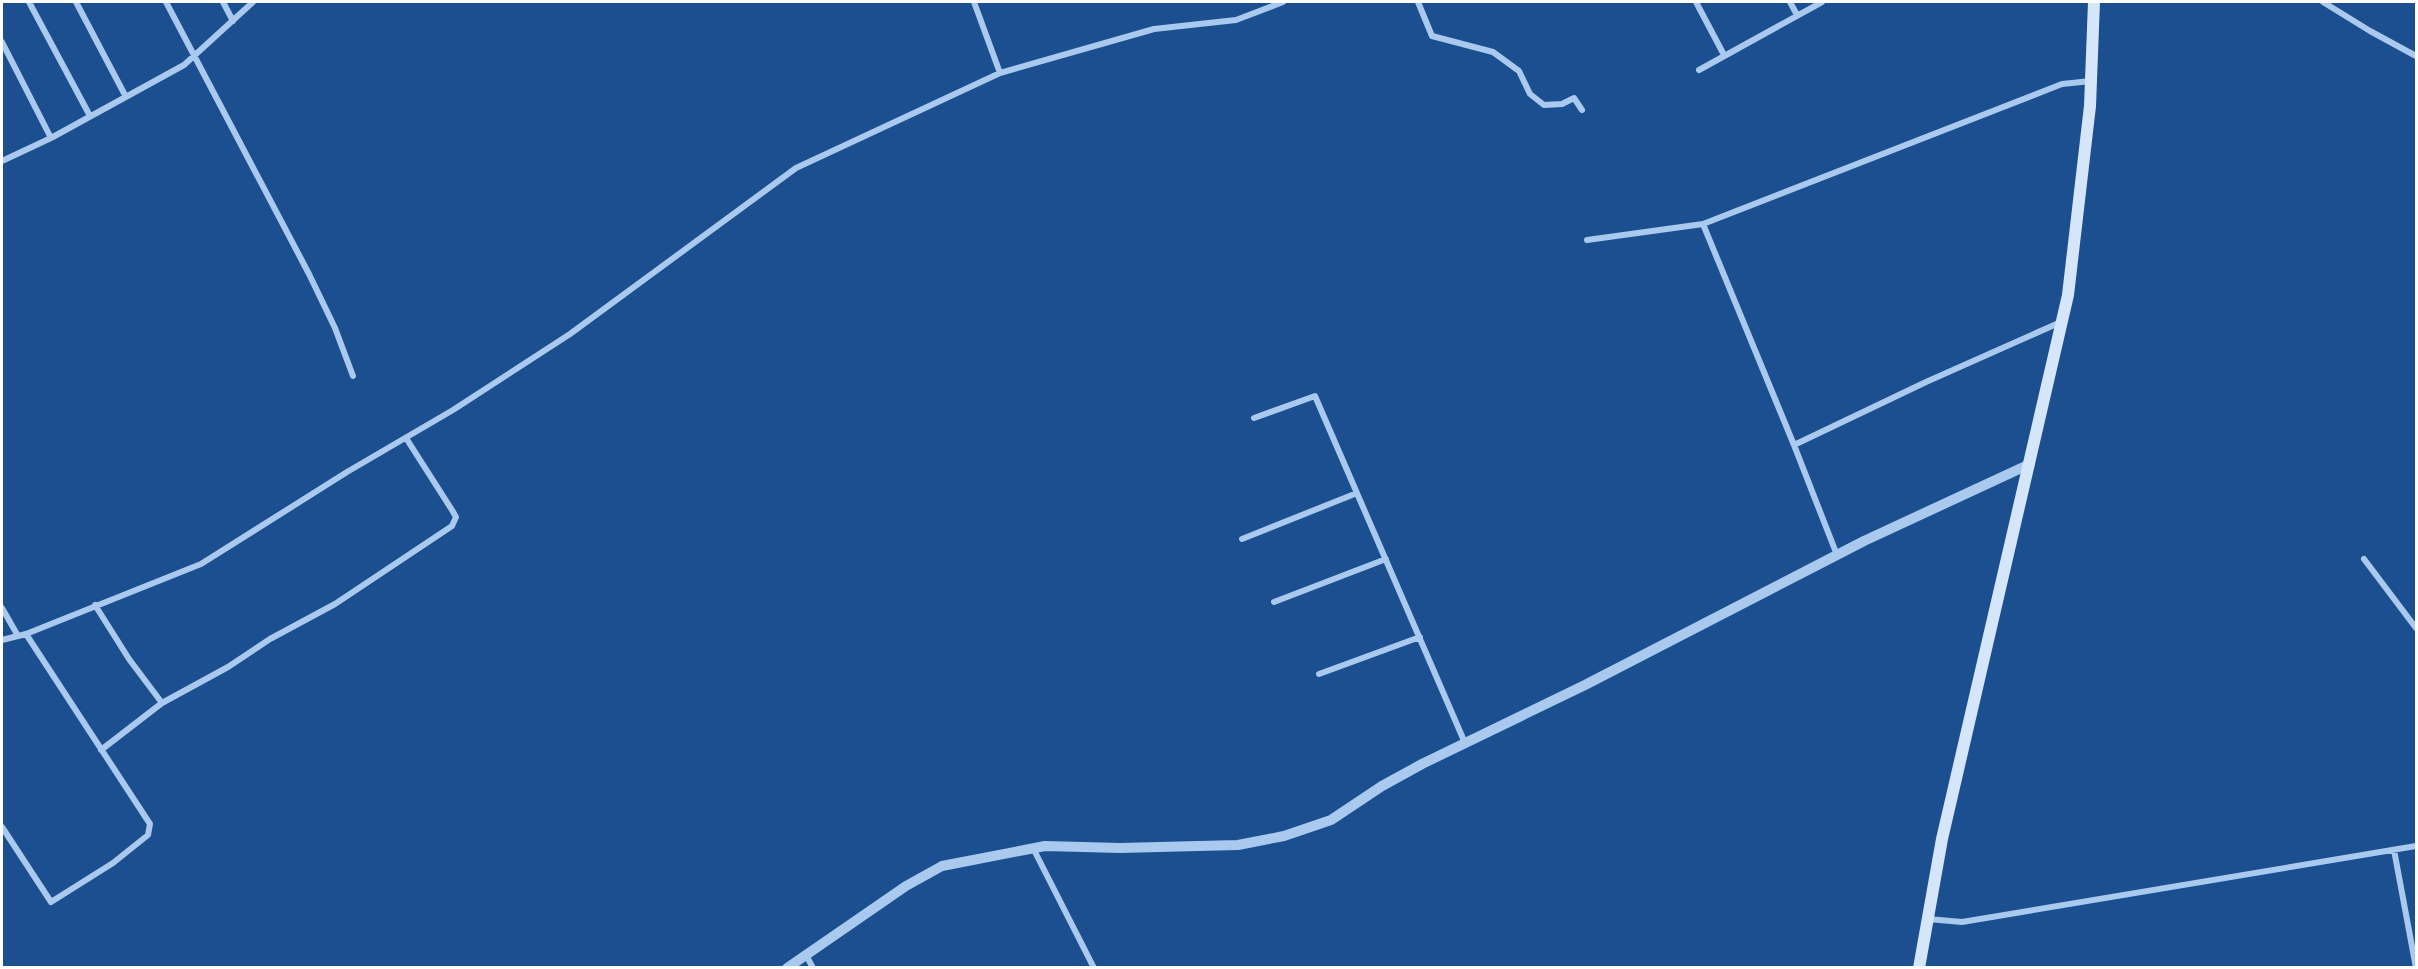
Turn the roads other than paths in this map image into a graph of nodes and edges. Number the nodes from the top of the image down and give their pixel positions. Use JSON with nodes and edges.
{"nodes":[{"id":1,"x":29,"y":2,"type":"edge"},
{"id":2,"x":76,"y":2,"type":"edge"},
{"id":3,"x":166,"y":2,"type":"edge"},
{"id":4,"x":223,"y":2,"type":"edge"},
{"id":5,"x":253,"y":2,"type":"edge"},
{"id":6,"x":974,"y":2,"type":"edge"},
{"id":7,"x":1283,"y":2,"type":"edge"},
{"id":8,"x":1418,"y":2,"type":"edge"},
{"id":9,"x":1695,"y":2,"type":"edge"},
{"id":10,"x":1790,"y":2,"type":"edge"},
{"id":11,"x":1822,"y":2,"type":"edge"},
{"id":12,"x":2094,"y":2,"type":"edge"},
{"id":13,"x":2323,"y":2,"type":"edge"},
{"id":14,"x":1797,"y":15,"type":"junction"},
{"id":15,"x":233,"y":21,"type":"junction"},
{"id":16,"x":2,"y":42,"type":"edge"},
{"id":17,"x":195,"y":55,"type":"junction"},
{"id":18,"x":1724,"y":55,"type":"junction"},
{"id":19,"x":2416,"y":56,"type":"edge"},
{"id":20,"x":1699,"y":70,"type":"dead end"},
{"id":21,"x":1000,"y":73,"type":"junction"},
{"id":22,"x":2091,"y":81,"type":"junction"},
{"id":23,"x":126,"y":97,"type":"junction"},
{"id":24,"x":1582,"y":110,"type":"dead end"},
{"id":25,"x":90,"y":116,"type":"junction"},
{"id":26,"x":51,"y":138,"type":"junction"},
{"id":27,"x":2,"y":161,"type":"edge"},
{"id":28,"x":1703,"y":224,"type":"junction"},
{"id":29,"x":1587,"y":240,"type":"dead end"},
{"id":30,"x":2062,"y":322,"type":"junction"},
{"id":31,"x":353,"y":376,"type":"dead end"},
{"id":32,"x":1254,"y":418,"type":"dead end"},
{"id":33,"x":406,"y":438,"type":"junction"},
{"id":34,"x":1794,"y":445,"type":"junction"},
{"id":35,"x":2030,"y":464,"type":"junction"},
{"id":36,"x":1357,"y":493,"type":"junction"},
{"id":37,"x":1242,"y":539,"type":"dead end"},
{"id":38,"x":1837,"y":555,"type":"junction"},
{"id":39,"x":1386,"y":559,"type":"junction"},
{"id":40,"x":2364,"y":559,"type":"dead end"},
{"id":41,"x":1274,"y":602,"type":"dead end"},
{"id":42,"x":96,"y":605,"type":"junction"},
{"id":43,"x":2,"y":608,"type":"edge"},
{"id":44,"x":2416,"y":628,"type":"edge"},
{"id":45,"x":22,"y":635,"type":"junction"},
{"id":46,"x":1420,"y":637,"type":"junction"},
{"id":47,"x":2,"y":640,"type":"edge"},
{"id":48,"x":1319,"y":674,"type":"dead end"},
{"id":49,"x":162,"y":703,"type":"junction"},
{"id":50,"x":1466,"y":743,"type":"junction"},
{"id":51,"x":101,"y":750,"type":"junction"},
{"id":52,"x":2,"y":827,"type":"edge"},
{"id":53,"x":2416,"y":846,"type":"edge"},
{"id":54,"x":1033,"y":848,"type":"junction"},
{"id":55,"x":2394,"y":850,"type":"junction"},
{"id":56,"x":1928,"y":918,"type":"junction"},
{"id":57,"x":806,"y":955,"type":"junction"},
{"id":58,"x":787,"y":968,"type":"edge"},
{"id":59,"x":813,"y":968,"type":"edge"},
{"id":60,"x":1094,"y":968,"type":"edge"},
{"id":61,"x":1919,"y":968,"type":"edge"},
{"id":62,"x":2416,"y":968,"type":"edge"}],
"edges":[{"from":1,"to":25,"type":"street"},
{"from":2,"to":23,"type":"street"},
{"from":3,"to":17,"type":"street"},
{"from":4,"to":15,"type":"street"},
{"from":5,"to":15,"type":"street"},
{"from":6,"to":21,"type":"street"},
{"from":7,"to":21,"type":"street"},
{"from":8,"to":24,"type":"street"},
{"from":9,"to":18,"type":"street"},
{"from":10,"to":14,"type":"street"},
{"from":11,"to":14,"type":"street"},
{"from":12,"to":22,"type":"main road"},
{"from":13,"to":19,"type":"street"},
{"from":14,"to":18,"type":"street"},
{"from":15,"to":17,"type":"street"},
{"from":16,"to":26,"type":"street"},
{"from":17,"to":23,"type":"street"},
{"from":17,"to":31,"type":"street"},
{"from":18,"to":20,"type":"street"},
{"from":21,"to":33,"type":"street"},
{"from":22,"to":28,"type":"street"},
{"from":22,"to":30,"type":"main road"},
{"from":23,"to":25,"type":"street"},
{"from":25,"to":26,"type":"street"},
{"from":26,"to":27,"type":"street"},
{"from":28,"to":29,"type":"street"},
{"from":28,"to":34,"type":"street"},
{"from":30,"to":34,"type":"street"},
{"from":30,"to":35,"type":"main road"},
{"from":32,"to":36,"type":"street"},
{"from":33,"to":42,"type":"street"},
{"from":33,"to":49,"type":"street"},
{"from":34,"to":38,"type":"street"},
{"from":35,"to":38,"type":"street"},
{"from":35,"to":56,"type":"main road"},
{"from":36,"to":37,"type":"street"},
{"from":36,"to":39,"type":"street"},
{"from":38,"to":50,"type":"street"},
{"from":39,"to":41,"type":"street"},
{"from":39,"to":46,"type":"street"},
{"from":40,"to":44,"type":"street"},
{"from":42,"to":45,"type":"street"},
{"from":42,"to":49,"type":"street"},
{"from":43,"to":45,"type":"street"},
{"from":45,"to":47,"type":"street"},
{"from":45,"to":51,"type":"street"},
{"from":46,"to":48,"type":"street"},
{"from":46,"to":50,"type":"street"},
{"from":49,"to":51,"type":"street"},
{"from":50,"to":54,"type":"street"},
{"from":51,"to":52,"type":"street"},
{"from":53,"to":55,"type":"street"},
{"from":54,"to":57,"type":"street"},
{"from":54,"to":60,"type":"street"},
{"from":55,"to":56,"type":"street"},
{"from":55,"to":62,"type":"street"},
{"from":56,"to":61,"type":"main road"},
{"from":57,"to":58,"type":"street"},
{"from":57,"to":59,"type":"street"}]}
